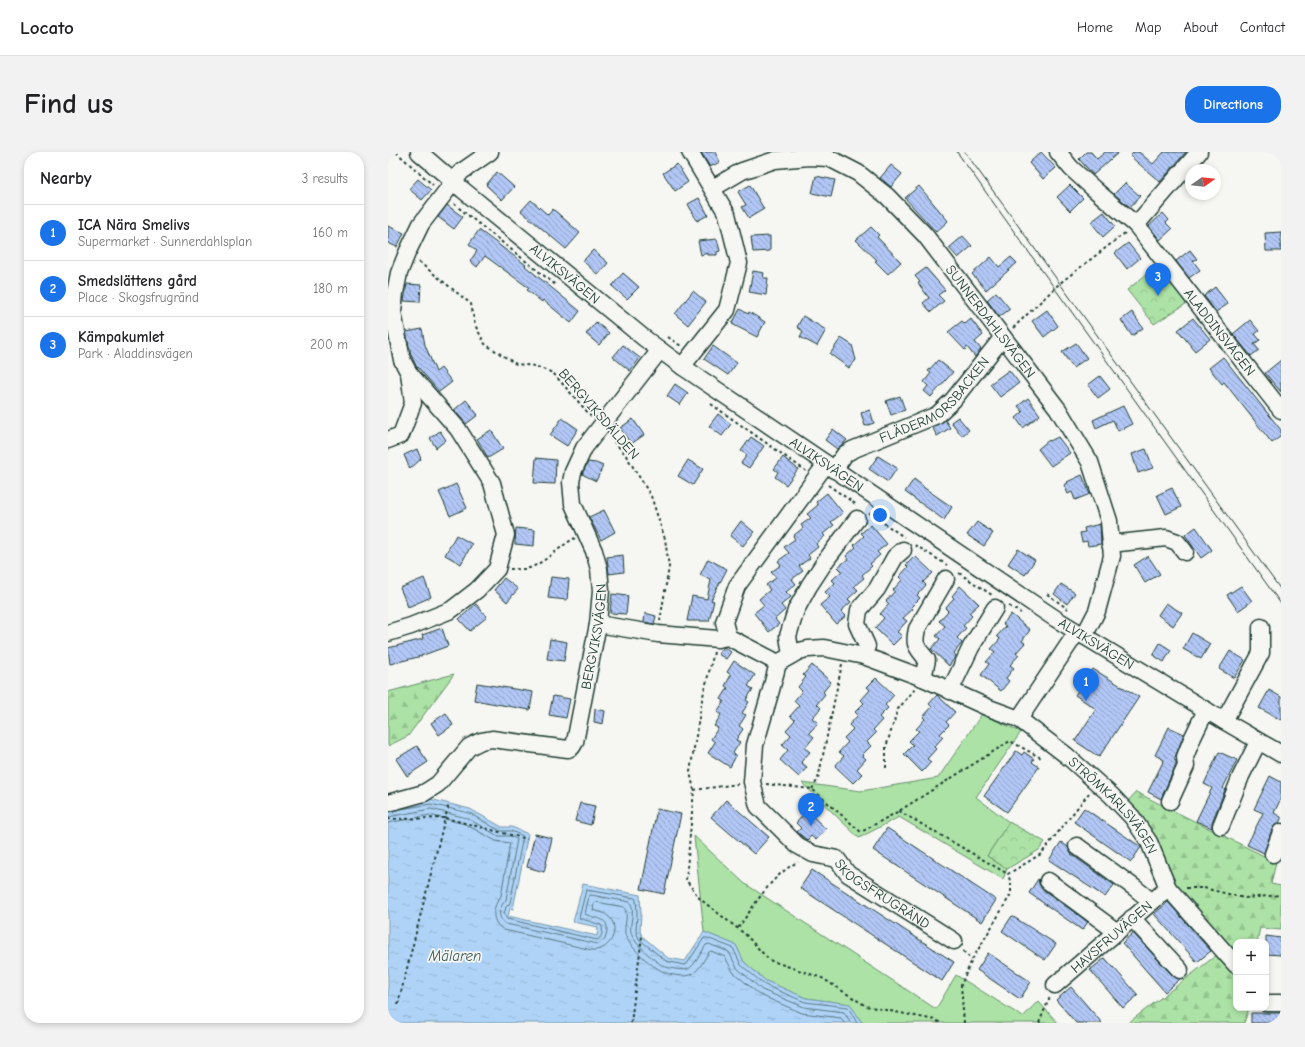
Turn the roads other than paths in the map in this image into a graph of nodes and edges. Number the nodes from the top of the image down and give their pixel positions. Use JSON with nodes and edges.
{"nodes":[{"id":1,"x":419,"y":152,"type":"edge"},
{"id":2,"x":490,"y":152,"type":"edge"},
{"id":3,"x":690,"y":152,"type":"edge"},
{"id":4,"x":1058,"y":152,"type":"edge"},
{"id":5,"x":1199,"y":152,"type":"edge"},
{"id":6,"x":829,"y":155,"type":"edge"},
{"id":7,"x":453,"y":182,"type":"junction"},
{"id":8,"x":713,"y":188,"type":"junction"},
{"id":9,"x":1136,"y":225,"type":"junction"},
{"id":10,"x":1003,"y":337,"type":"junction"},
{"id":11,"x":660,"y":350,"type":"junction"},
{"id":12,"x":683,"y":367,"type":"junction"},
{"id":13,"x":409,"y":373,"type":"junction"},
{"id":14,"x":1281,"y":410,"type":"edge"},
{"id":15,"x":388,"y":440,"type":"edge"},
{"id":16,"x":830,"y":467,"type":"junction"},
{"id":17,"x":857,"y":519,"type":"dead end"},
{"id":18,"x":1110,"y":544,"type":"junction"},
{"id":19,"x":903,"y":550,"type":"dead end"},
{"id":20,"x":1185,"y":552,"type":"dead end"},
{"id":21,"x":946,"y":579,"type":"dead end"},
{"id":22,"x":995,"y":608,"type":"dead end"},
{"id":23,"x":598,"y":624,"type":"junction"},
{"id":24,"x":1261,"y":627,"type":"dead end"},
{"id":25,"x":388,"y":633,"type":"edge"},
{"id":26,"x":1080,"y":634,"type":"junction"},
{"id":27,"x":723,"y":638,"type":"junction"},
{"id":28,"x":864,"y":656,"type":"junction"},
{"id":29,"x":784,"y":659,"type":"junction"},
{"id":30,"x":923,"y":678,"type":"junction"},
{"id":31,"x":950,"y":691,"type":"junction"},
{"id":32,"x":1206,"y":710,"type":"junction"},
{"id":33,"x":1019,"y":719,"type":"junction"},
{"id":34,"x":1224,"y":721,"type":"junction"},
{"id":35,"x":1258,"y":742,"type":"junction"},
{"id":36,"x":1281,"y":754,"type":"edge"},
{"id":37,"x":1170,"y":802,"type":"dead end"},
{"id":38,"x":388,"y":803,"type":"edge"},
{"id":39,"x":1221,"y":826,"type":"dead end"},
{"id":40,"x":1281,"y":832,"type":"edge"},
{"id":41,"x":1077,"y":846,"type":"dead end"},
{"id":42,"x":1273,"y":854,"type":"dead end"},
{"id":43,"x":1048,"y":881,"type":"dead end"},
{"id":44,"x":1168,"y":888,"type":"junction"},
{"id":45,"x":1152,"y":902,"type":"junction"},
{"id":46,"x":1132,"y":918,"type":"junction"},
{"id":47,"x":1117,"y":932,"type":"junction"},
{"id":48,"x":954,"y":941,"type":"dead end"},
{"id":49,"x":1233,"y":962,"type":"edge"},
{"id":50,"x":1180,"y":970,"type":"dead end"},
{"id":51,"x":1055,"y":985,"type":"road end"},
{"id":52,"x":1269,"y":1002,"type":"edge"},
{"id":53,"x":1281,"y":1003,"type":"edge"}],
"edges":[{"from":1,"to":7,"type":"street","name":"ALVIKSVÄGEN"},
{"from":2,"to":7,"type":"street"},
{"from":3,"to":8,"type":"street"},
{"from":4,"to":9,"type":"street","name":"ALADDINSVÄGEN"},
{"from":5,"to":9,"type":"street"},
{"from":6,"to":8,"type":"street","name":"SUNNERDAHLSVÄGEN"},
{"from":6,"to":10,"type":"street","name":"SUNNERDAHLSVÄGEN"},
{"from":7,"to":11,"type":"street","name":"ALVIKSVÄGEN"},
{"from":7,"to":13,"type":"street"},
{"from":8,"to":12,"type":"street"},
{"from":9,"to":14,"type":"street","name":"ALADDINSVÄGEN"},
{"from":10,"to":16,"type":"street","name":"FLÄDERMORSBACKEN"},
{"from":10,"to":18,"type":"street","name":"SUNNERDAHLSVÄGEN"},
{"from":11,"to":12,"type":"street","name":"ALVIKSVÄGEN"},
{"from":11,"to":23,"type":"street","name":"BERGVIKSVÄGEN"},
{"from":12,"to":16,"type":"street","name":"ALVIKSVÄGEN"},
{"from":13,"to":15,"type":"street"},
{"from":13,"to":25,"type":"street"},
{"from":16,"to":26,"type":"street","name":"ALVIKSVÄGEN"},
{"from":16,"to":27,"type":"street","name":"FLÄDERMORSBACKEN"},
{"from":17,"to":29,"type":"street"},
{"from":18,"to":20,"type":"street"},
{"from":18,"to":26,"type":"street","name":"SUNNERDAHLSVÄGEN"},
{"from":19,"to":28,"type":"street"},
{"from":21,"to":30,"type":"street"},
{"from":22,"to":31,"type":"street"},
{"from":23,"to":27,"type":"street"},
{"from":23,"to":38,"type":"street","name":"BERGVIKSVÄGEN"},
{"from":24,"to":34,"type":"street"},
{"from":26,"to":32,"type":"street","name":"ALVIKSVÄGEN"},
{"from":26,"to":33,"type":"street","name":"SUNNERDAHLSVÄGEN"},
{"from":27,"to":29,"type":"street"},
{"from":28,"to":29,"type":"street","name":"STRÖMKARLSVÄGEN"},
{"from":28,"to":30,"type":"street","name":"STRÖMKARLSVÄGEN"},
{"from":29,"to":48,"type":"street","name":"SKOGSFRUGRÄND"},
{"from":30,"to":31,"type":"street","name":"STRÖMKARLSVÄGEN"},
{"from":31,"to":33,"type":"street","name":"STRÖMKARLSVÄGEN"},
{"from":32,"to":34,"type":"street","name":"ALVIKSVÄGEN"},
{"from":32,"to":37,"type":"street"},
{"from":33,"to":44,"type":"street","name":"STRÖMKARLSVÄGEN"},
{"from":34,"to":35,"type":"street","name":"ALVIKSVÄGEN"},
{"from":35,"to":36,"type":"street","name":"ALVIKSVÄGEN"},
{"from":35,"to":39,"type":"street"},
{"from":40,"to":42,"type":"street"},
{"from":41,"to":45,"type":"street"},
{"from":43,"to":47,"type":"street"},
{"from":44,"to":45,"type":"street","name":"HAVSFRUVÄGEN"},
{"from":44,"to":49,"type":"street","name":"STRÖMKARLSVÄGEN"},
{"from":45,"to":46,"type":"street","name":"HAVSFRUVÄGEN"},
{"from":46,"to":47,"type":"street","name":"HAVSFRUVÄGEN"},
{"from":46,"to":50,"type":"street"},
{"from":47,"to":51,"type":"street","name":"HAVSFRUVÄGEN"},
{"from":52,"to":53,"type":"street"}]}
